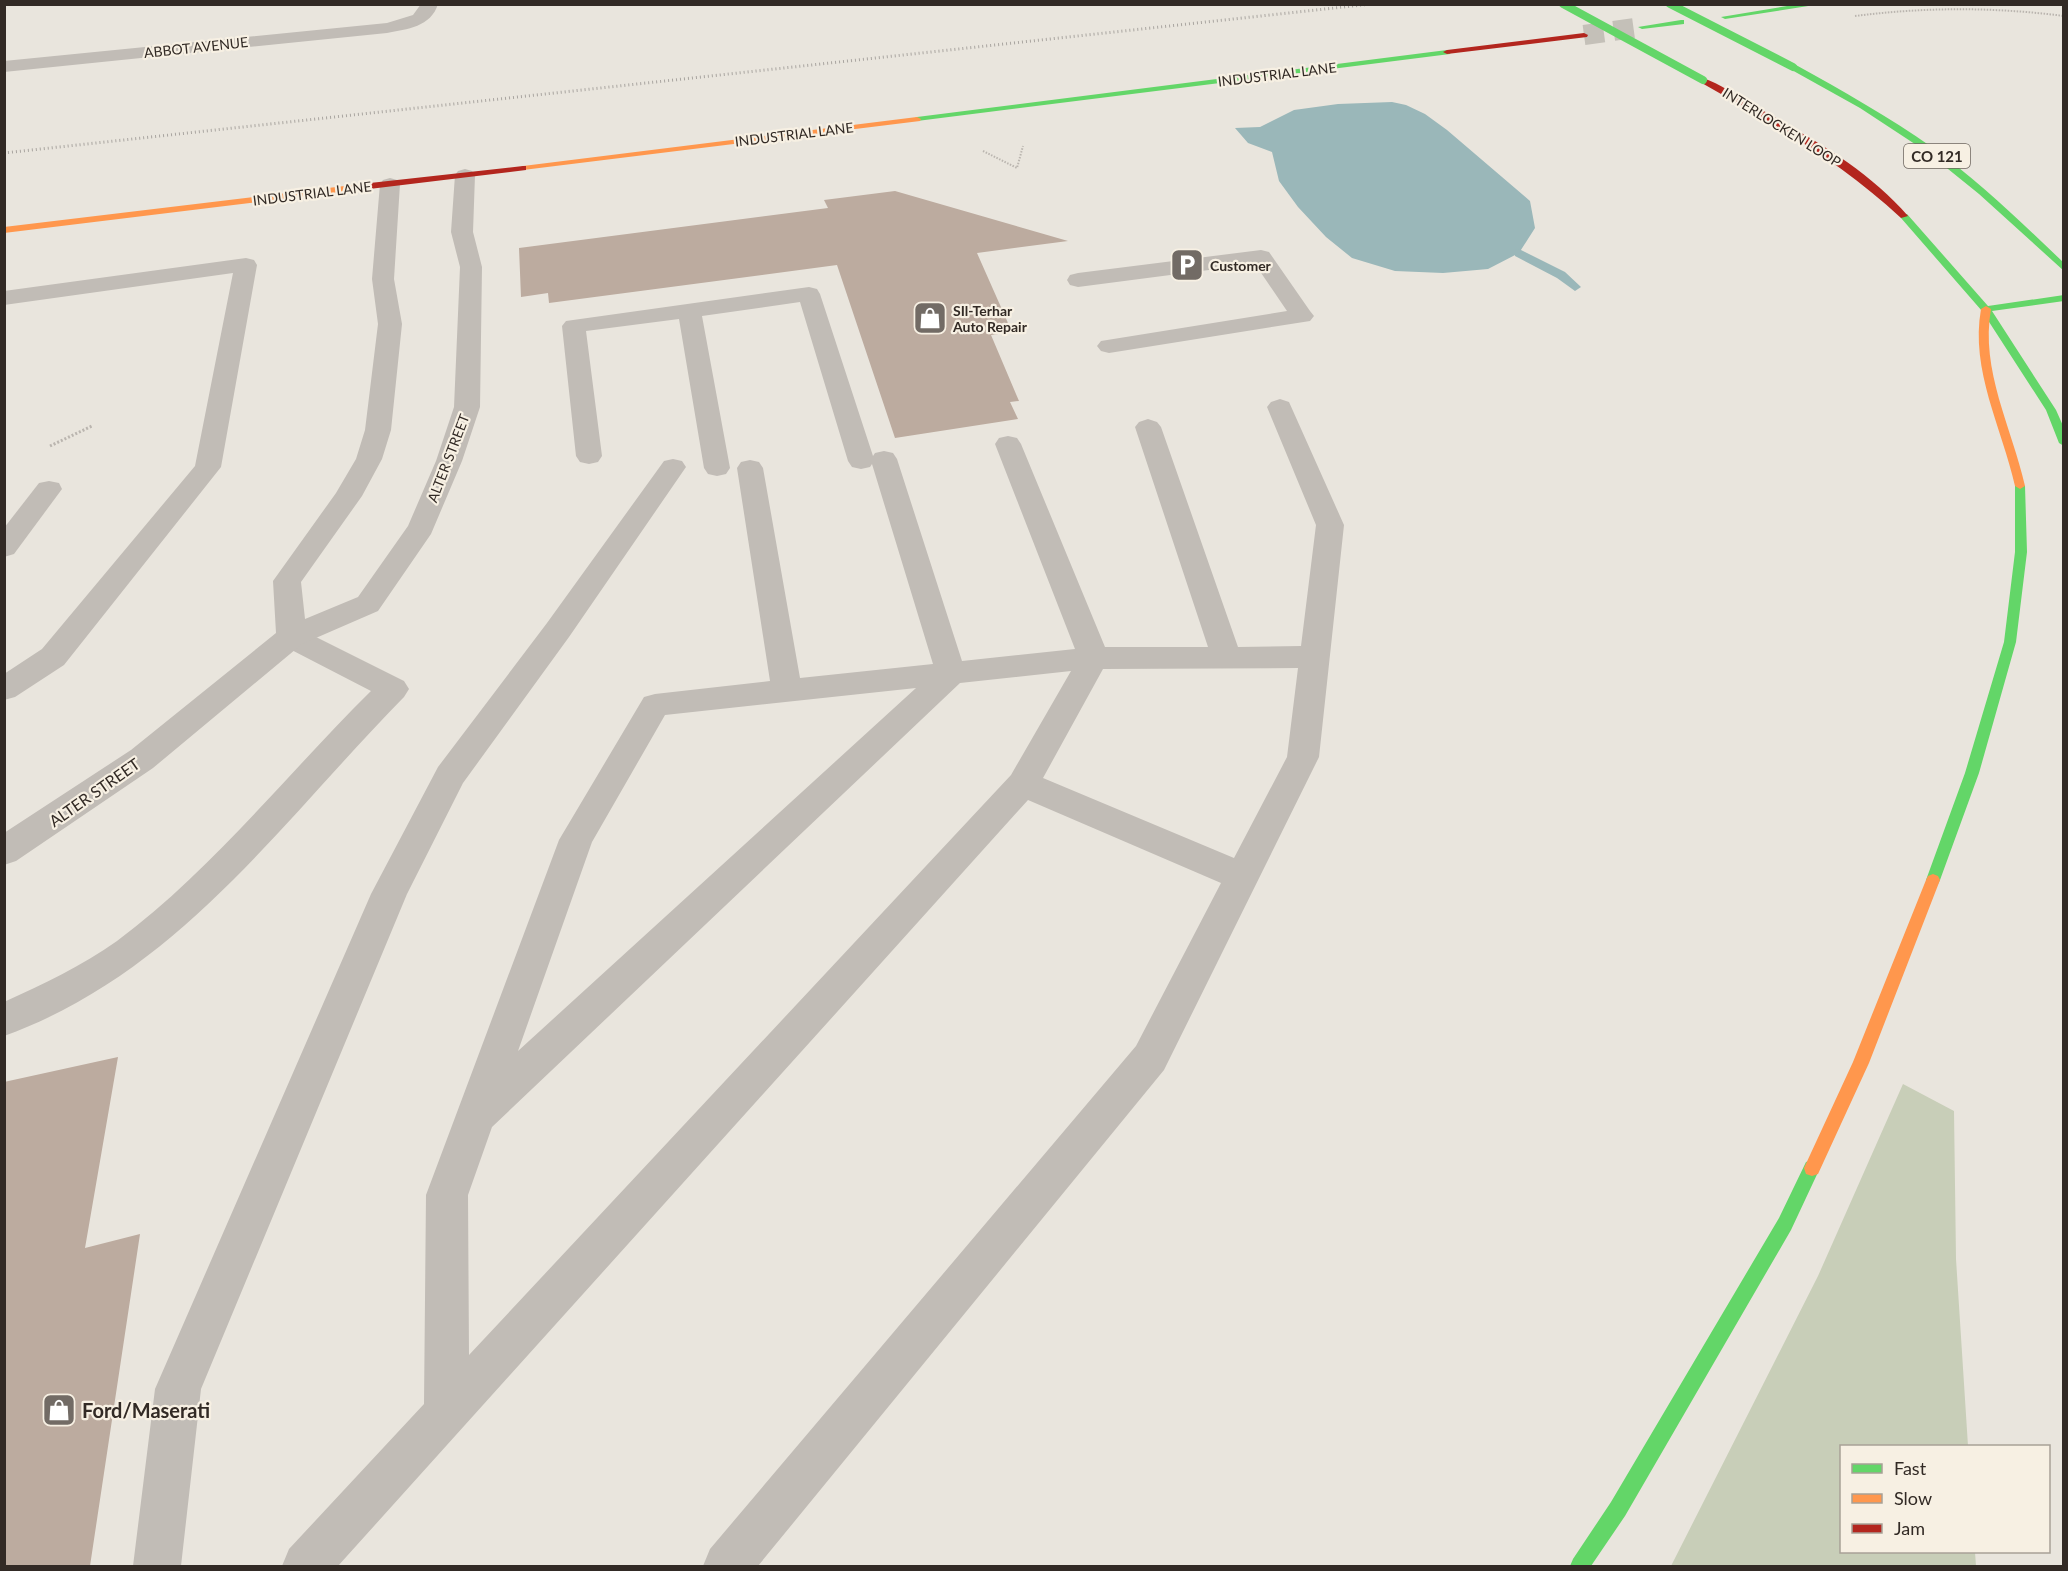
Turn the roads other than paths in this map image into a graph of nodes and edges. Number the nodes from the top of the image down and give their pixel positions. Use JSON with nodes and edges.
{"nodes":[{"id":1,"x":430,"y":4,"type":"edge"},
{"id":2,"x":1563,"y":4,"type":"edge"},
{"id":3,"x":1670,"y":4,"type":"edge"},
{"id":4,"x":1818,"y":4,"type":"edge"},
{"id":5,"x":1725,"y":17,"type":"dead end"},
{"id":6,"x":1681,"y":22,"type":"dead end"},
{"id":7,"x":1642,"y":27,"type":"tunnel mouth"},
{"id":8,"x":1584,"y":35,"type":"tunnel mouth"},
{"id":9,"x":4,"y":67,"type":"edge"},
{"id":10,"x":465,"y":175,"type":"junction"},
{"id":11,"x":390,"y":184,"type":"junction"},
{"id":12,"x":4,"y":230,"type":"edge"},
{"id":13,"x":2064,"y":268,"type":"edge"},
{"id":14,"x":1078,"y":280,"type":"dead end"},
{"id":15,"x":4,"y":297,"type":"edge"},
{"id":16,"x":2064,"y":298,"type":"edge"},
{"id":17,"x":1986,"y":309,"type":"junction"},
{"id":18,"x":689,"y":311,"type":"junction"},
{"id":19,"x":1109,"y":346,"type":"dead end"},
{"id":20,"x":1280,"y":407,"type":"dead end"},
{"id":21,"x":1148,"y":427,"type":"dead end"},
{"id":22,"x":2064,"y":443,"type":"edge"},
{"id":23,"x":1008,"y":444,"type":"dead end"},
{"id":24,"x":589,"y":456,"type":"dead end"},
{"id":25,"x":673,"y":467,"type":"dead end"},
{"id":26,"x":717,"y":468,"type":"dead end"},
{"id":27,"x":750,"y":468,"type":"dead end"},
{"id":28,"x":49,"y":489,"type":"dead end"},
{"id":29,"x":4,"y":548,"type":"edge"},
{"id":30,"x":291,"y":637,"type":"junction"},
{"id":31,"x":1314,"y":657,"type":"junction"},
{"id":32,"x":1095,"y":658,"type":"junction"},
{"id":33,"x":1227,"y":658,"type":"junction"},
{"id":34,"x":951,"y":674,"type":"junction"},
{"id":35,"x":4,"y":689,"type":"edge"},
{"id":36,"x":787,"y":691,"type":"junction"},
{"id":37,"x":1023,"y":784,"type":"junction"},
{"id":38,"x":4,"y":851,"type":"edge"},
{"id":39,"x":1242,"y":878,"type":"junction"},
{"id":40,"x":4,"y":1020,"type":"edge"},
{"id":41,"x":474,"y":1118,"type":"junction"},
{"id":42,"x":447,"y":1413,"type":"junction"},
{"id":43,"x":157,"y":1566,"type":"edge"},
{"id":44,"x":306,"y":1566,"type":"edge"},
{"id":45,"x":727,"y":1566,"type":"edge"},
{"id":46,"x":1580,"y":1566,"type":"edge"}],
"edges":[{"from":1,"to":9,"type":"street","name":"ABBOT AVENUE"},
{"from":2,"to":17,"type":"main road","name":"INTERLOCKEN LOOP","bridge":true},
{"from":3,"to":13,"type":"main road","number":"CO 121","bridge":true},
{"from":4,"to":5,"type":"main road"},
{"from":6,"to":7,"type":"main road"},
{"from":8,"to":10,"type":"main road","name":"INDUSTRIAL LANE"},
{"from":10,"to":11,"type":"main road","name":"INDUSTRIAL LANE"},
{"from":10,"to":30,"type":"street","name":"ALTER STREET"},
{"from":11,"to":12,"type":"main road","name":"INDUSTRIAL LANE"},
{"from":11,"to":30,"type":"street"},
{"from":14,"to":19,"type":"street"},
{"from":15,"to":35,"type":"street"},
{"from":16,"to":17,"type":"main road"},
{"from":17,"to":22,"type":"main road","name":"INTERLOCKEN LOOP"},
{"from":17,"to":46,"type":"main road"},
{"from":18,"to":24,"type":"street"},
{"from":18,"to":26,"type":"street"},
{"from":18,"to":34,"type":"street"},
{"from":20,"to":31,"type":"street"},
{"from":21,"to":33,"type":"street"},
{"from":23,"to":32,"type":"street"},
{"from":25,"to":43,"type":"street"},
{"from":27,"to":36,"type":"street"},
{"from":28,"to":29,"type":"street"},
{"from":30,"to":38,"type":"street","name":"ALTER STREET"},
{"from":30,"to":40,"type":"street"},
{"from":31,"to":33,"type":"street"},
{"from":31,"to":39,"type":"street"},
{"from":32,"to":33,"type":"street"},
{"from":32,"to":34,"type":"street"},
{"from":32,"to":37,"type":"street"},
{"from":34,"to":36,"type":"street"},
{"from":34,"to":41,"type":"street"},
{"from":36,"to":41,"type":"street"},
{"from":37,"to":39,"type":"street"},
{"from":37,"to":42,"type":"street"},
{"from":39,"to":45,"type":"street"},
{"from":41,"to":42,"type":"street"},
{"from":42,"to":44,"type":"street"}]}
